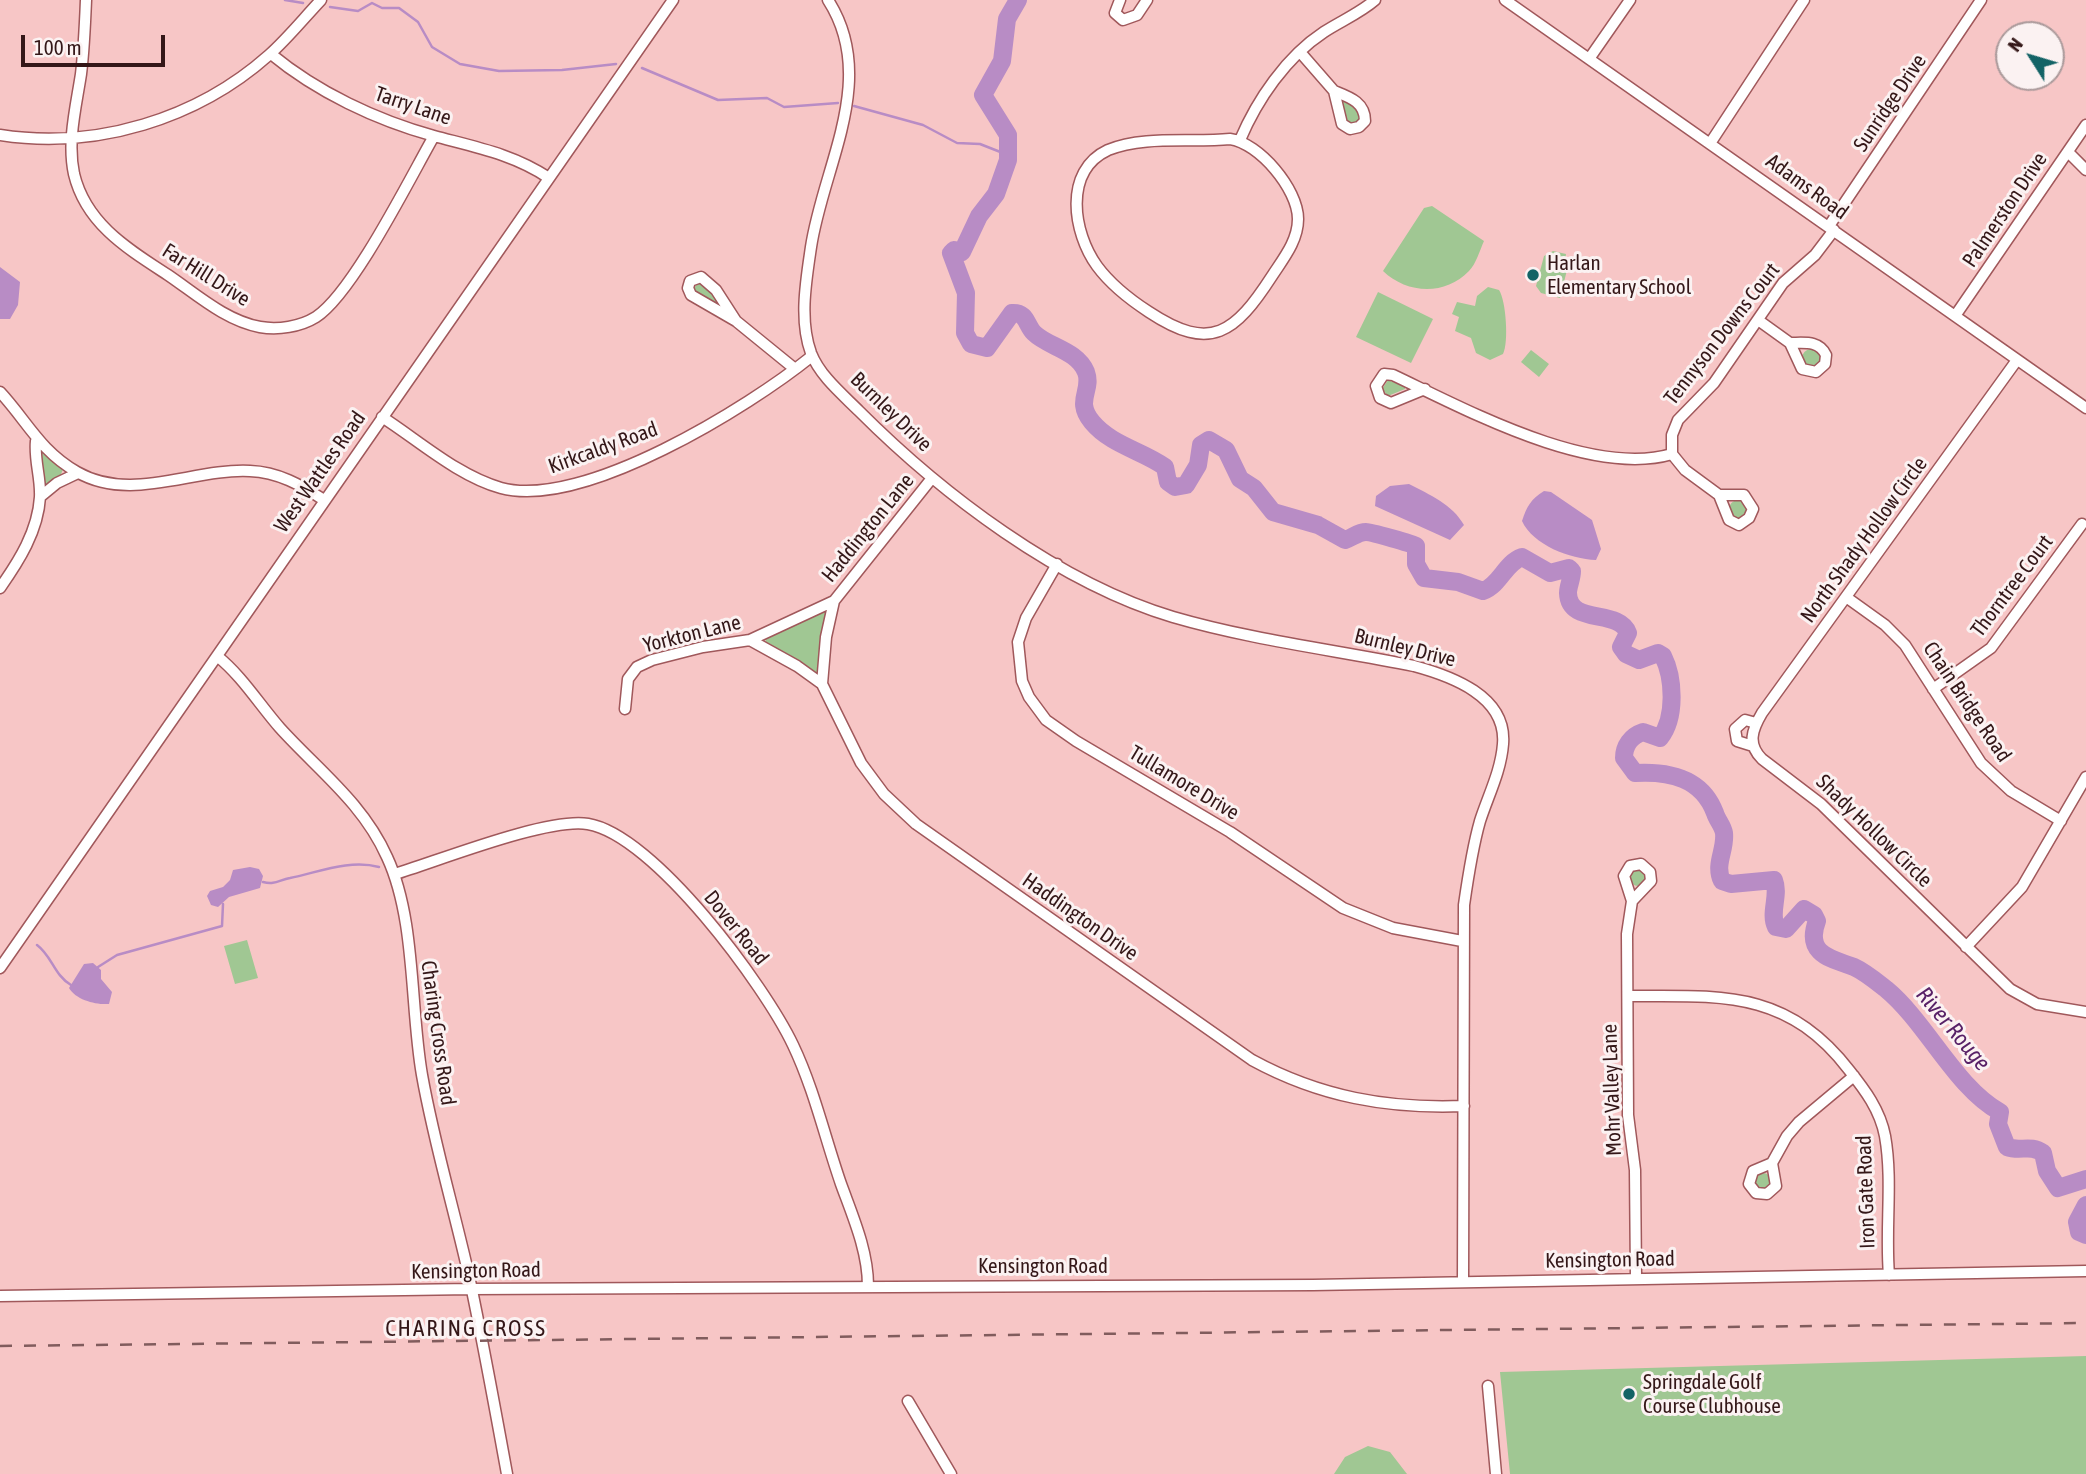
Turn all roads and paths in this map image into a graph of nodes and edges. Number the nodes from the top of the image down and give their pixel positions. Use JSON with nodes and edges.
{"nodes":[{"id":1,"x":86,"y":0,"type":"edge"},
{"id":2,"x":321,"y":0,"type":"edge"},
{"id":3,"x":673,"y":0,"type":"edge"},
{"id":4,"x":828,"y":0,"type":"edge"},
{"id":5,"x":1120,"y":0,"type":"edge"},
{"id":6,"x":1147,"y":0,"type":"edge"},
{"id":7,"x":1375,"y":0,"type":"edge"},
{"id":8,"x":1505,"y":0,"type":"edge"},
{"id":9,"x":1630,"y":0,"type":"edge"},
{"id":10,"x":1804,"y":0,"type":"edge"},
{"id":11,"x":1981,"y":0,"type":"edge"},
{"id":12,"x":1300,"y":52,"type":"junction"},
{"id":13,"x":271,"y":54,"type":"junction"},
{"id":14,"x":1589,"y":59,"type":"junction"},
{"id":15,"x":1334,"y":91,"type":"dead end"},
{"id":16,"x":2086,"y":125,"type":"edge"},
{"id":17,"x":0,"y":135,"type":"edge"},
{"id":18,"x":72,"y":136,"type":"junction"},
{"id":19,"x":434,"y":136,"type":"junction"},
{"id":20,"x":1240,"y":141,"type":"junction"},
{"id":21,"x":1711,"y":142,"type":"junction"},
{"id":22,"x":2068,"y":152,"type":"junction"},
{"id":23,"x":2086,"y":170,"type":"edge"},
{"id":24,"x":549,"y":178,"type":"junction"},
{"id":25,"x":1831,"y":228,"type":"junction"},
{"id":26,"x":1955,"y":316,"type":"junction"},
{"id":27,"x":1758,"y":320,"type":"junction"},
{"id":28,"x":736,"y":321,"type":"junction"},
{"id":29,"x":1790,"y":343,"type":"dead end"},
{"id":30,"x":812,"y":356,"type":"junction"},
{"id":31,"x":2017,"y":360,"type":"junction"},
{"id":32,"x":795,"y":369,"type":"junction"},
{"id":33,"x":1424,"y":389,"type":"dead end"},
{"id":34,"x":0,"y":392,"type":"edge"},
{"id":35,"x":2086,"y":408,"type":"edge"},
{"id":36,"x":382,"y":416,"type":"junction"},
{"id":37,"x":36,"y":441,"type":"junction"},
{"id":38,"x":1672,"y":454,"type":"junction"},
{"id":39,"x":78,"y":473,"type":"junction"},
{"id":40,"x":932,"y":478,"type":"junction"},
{"id":41,"x":1718,"y":495,"type":"dead end"},
{"id":42,"x":40,"y":497,"type":"junction"},
{"id":43,"x":324,"y":500,"type":"junction"},
{"id":44,"x":2082,"y":524,"type":"dead end"},
{"id":45,"x":1057,"y":564,"type":"junction"},
{"id":46,"x":0,"y":588,"type":"edge"},
{"id":47,"x":1846,"y":597,"type":"junction"},
{"id":48,"x":834,"y":601,"type":"junction"},
{"id":49,"x":750,"y":640,"type":"junction"},
{"id":50,"x":217,"y":656,"type":"junction"},
{"id":51,"x":822,"y":684,"type":"junction"},
{"id":52,"x":1933,"y":689,"type":"junction"},
{"id":53,"x":625,"y":709,"type":"dead end"},
{"id":54,"x":1756,"y":723,"type":"junction"},
{"id":55,"x":1753,"y":746,"type":"junction"},
{"id":56,"x":2086,"y":777,"type":"edge"},
{"id":57,"x":2061,"y":821,"type":"junction"},
{"id":58,"x":395,"y":874,"type":"junction"},
{"id":59,"x":1632,"y":901,"type":"dead end"},
{"id":60,"x":1462,"y":941,"type":"junction"},
{"id":61,"x":1966,"y":947,"type":"junction"},
{"id":62,"x":0,"y":968,"type":"edge"},
{"id":63,"x":1628,"y":996,"type":"junction"},
{"id":64,"x":2086,"y":1012,"type":"edge"},
{"id":65,"x":1854,"y":1076,"type":"junction"},
{"id":66,"x":1464,"y":1106,"type":"junction"},
{"id":67,"x":1772,"y":1163,"type":"dead end"},
{"id":68,"x":2086,"y":1271,"type":"edge"},
{"id":69,"x":1889,"y":1275,"type":"junction"},
{"id":70,"x":1636,"y":1278,"type":"junction"},
{"id":71,"x":1463,"y":1281,"type":"junction"},
{"id":72,"x":868,"y":1286,"type":"junction"},
{"id":73,"x":471,"y":1289,"type":"junction"},
{"id":74,"x":0,"y":1296,"type":"edge"},
{"id":75,"x":1488,"y":1386,"type":"dead end"},
{"id":76,"x":908,"y":1401,"type":"dead end"},
{"id":77,"x":507,"y":1474,"type":"edge"},
{"id":78,"x":951,"y":1474,"type":"edge"},
{"id":79,"x":1496,"y":1474,"type":"edge"}],
"edges":[{"from":1,"to":18,"type":"street","name":"Far Hill Drive"},
{"from":2,"to":13,"type":"street"},
{"from":3,"to":24,"type":"street","name":"West Wattles Road"},
{"from":4,"to":30,"type":"street","name":"Burnley Drive"},
{"from":5,"to":6,"type":"street"},
{"from":7,"to":12,"type":"street"},
{"from":8,"to":14,"type":"street","name":"Adams Road"},
{"from":9,"to":14,"type":"street"},
{"from":10,"to":21,"type":"street"},
{"from":11,"to":25,"type":"street","name":"Sunridge Drive"},
{"from":12,"to":15,"type":"street"},
{"from":12,"to":20,"type":"street"},
{"from":13,"to":18,"type":"street"},
{"from":13,"to":19,"type":"street","name":"Tarry Lane"},
{"from":14,"to":21,"type":"street","name":"Adams Road"},
{"from":16,"to":22,"type":"street","name":"Palmerston Drive"},
{"from":17,"to":18,"type":"street"},
{"from":18,"to":19,"type":"street","name":"Far Hill Drive"},
{"from":19,"to":24,"type":"street","name":"Tarry Lane"},
{"from":20,"to":20,"type":"street"},
{"from":21,"to":25,"type":"street","name":"Adams Road"},
{"from":22,"to":23,"type":"street"},
{"from":22,"to":26,"type":"street","name":"Palmerston Drive"},
{"from":24,"to":36,"type":"street","name":"West Wattles Road"},
{"from":25,"to":26,"type":"street","name":"Adams Road"},
{"from":25,"to":27,"type":"street","name":"Tennyson Downs Court"},
{"from":26,"to":31,"type":"street","name":"Adams Road"},
{"from":27,"to":29,"type":"street"},
{"from":27,"to":38,"type":"street","name":"Tennyson Downs Court"},
{"from":28,"to":28,"type":"street"},
{"from":28,"to":32,"type":"street"},
{"from":30,"to":32,"type":"street"},
{"from":30,"to":40,"type":"street","name":"Burnley Drive"},
{"from":31,"to":35,"type":"street","name":"Adams Road"},
{"from":31,"to":47,"type":"street","name":"North Shady Hollow Circle"},
{"from":32,"to":36,"type":"street","name":"Kirkcaldy Road"},
{"from":33,"to":38,"type":"street"},
{"from":34,"to":37,"type":"street"},
{"from":36,"to":43,"type":"street","name":"West Wattles Road"},
{"from":37,"to":39,"type":"street"},
{"from":37,"to":42,"type":"street"},
{"from":38,"to":41,"type":"street"},
{"from":39,"to":42,"type":"street"},
{"from":39,"to":43,"type":"street"},
{"from":40,"to":45,"type":"street","name":"Burnley Drive"},
{"from":40,"to":48,"type":"street","name":"Haddington Lane"},
{"from":42,"to":46,"type":"street"},
{"from":43,"to":50,"type":"street","name":"West Wattles Road"},
{"from":44,"to":52,"type":"street","name":"Thorntree Court"},
{"from":45,"to":60,"type":"street","name":"Tullamore Drive"},
{"from":45,"to":60,"type":"street","name":"Burnley Drive"},
{"from":47,"to":52,"type":"street","name":"Chain Bridge Road"},
{"from":47,"to":54,"type":"street","name":"North Shady Hollow Circle"},
{"from":48,"to":49,"type":"street","name":"Yorkton Lane"},
{"from":48,"to":51,"type":"street","name":"Haddington Lane"},
{"from":49,"to":51,"type":"street","name":"Haddington Drive"},
{"from":49,"to":53,"type":"street","name":"Yorkton Lane"},
{"from":50,"to":58,"type":"street","name":"Charing Cross Road"},
{"from":50,"to":62,"type":"street","name":"West Wattles Road"},
{"from":51,"to":66,"type":"street","name":"Haddington Drive"},
{"from":52,"to":57,"type":"street","name":"Chain Bridge Road"},
{"from":54,"to":55,"type":"street","name":"North Shady Hollow Circle"},
{"from":54,"to":55,"type":"street","name":"Shady Hollow Circle"},
{"from":55,"to":61,"type":"street","name":"Shady Hollow Circle"},
{"from":56,"to":57,"type":"street"},
{"from":57,"to":61,"type":"street"},
{"from":58,"to":72,"type":"street","name":"Dover Road"},
{"from":58,"to":73,"type":"street","name":"Charing Cross Road"},
{"from":59,"to":63,"type":"street","name":"Mohr Valley Lane"},
{"from":60,"to":66,"type":"street","name":"Burnley Drive"},
{"from":61,"to":64,"type":"street","name":"Shady Hollow Circle"},
{"from":63,"to":65,"type":"street","name":"Iron Gate Road"},
{"from":63,"to":70,"type":"street","name":"Mohr Valley Lane"},
{"from":65,"to":67,"type":"street"},
{"from":65,"to":69,"type":"street","name":"Iron Gate Road"},
{"from":66,"to":71,"type":"street","name":"Burnley Drive"},
{"from":68,"to":69,"type":"street","name":"Kensington Road"},
{"from":69,"to":70,"type":"street","name":"Kensington Road"},
{"from":70,"to":71,"type":"street","name":"Kensington Road"},
{"from":71,"to":72,"type":"street","name":"Kensington Road"},
{"from":72,"to":73,"type":"street","name":"Kensington Road"},
{"from":73,"to":74,"type":"street","name":"Kensington Road"},
{"from":73,"to":77,"type":"street","name":"Charing Cross Road"},
{"from":75,"to":79,"type":"street"},
{"from":76,"to":78,"type":"street"}]}
